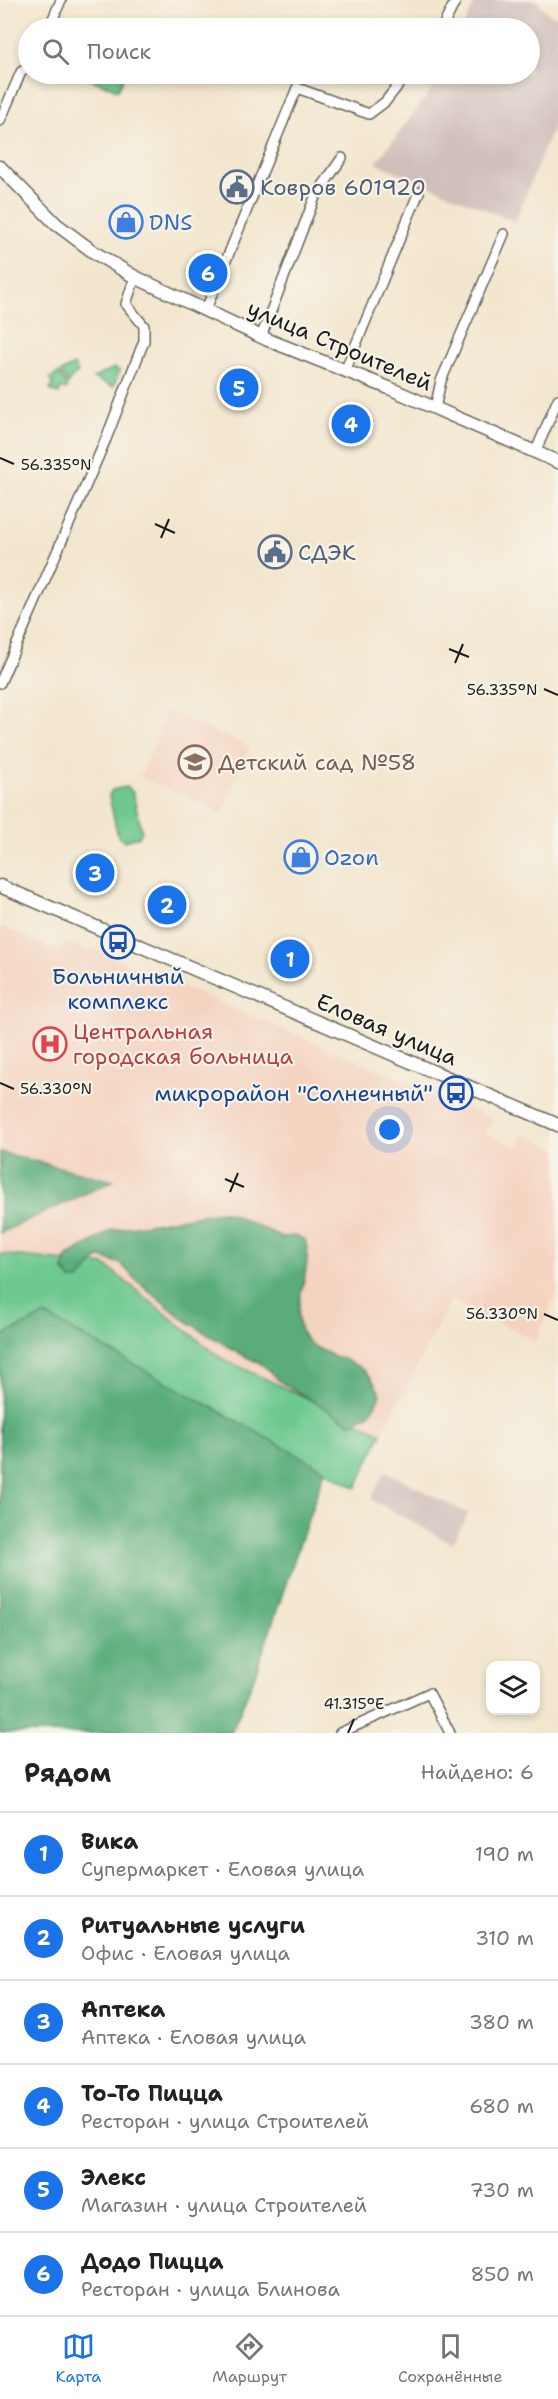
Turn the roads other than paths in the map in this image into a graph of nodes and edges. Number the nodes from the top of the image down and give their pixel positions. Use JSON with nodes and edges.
{"nodes":[{"id":1,"x":61,"y":0,"type":"edge"},
{"id":2,"x":456,"y":0,"type":"edge"},
{"id":3,"x":53,"y":18,"type":"edge"},
{"id":4,"x":447,"y":18,"type":"edge"},
{"id":5,"x":18,"y":79,"type":"edge"},
{"id":6,"x":399,"y":84,"type":"edge"},
{"id":7,"x":0,"y":121,"type":"edge"},
{"id":8,"x":342,"y":158,"type":"dead end"},
{"id":9,"x":0,"y":167,"type":"edge"},
{"id":10,"x":419,"y":192,"type":"dead end"},
{"id":11,"x":504,"y":234,"type":"dead end"},
{"id":12,"x":135,"y":278,"type":"junction"},
{"id":13,"x":206,"y":309,"type":"junction"},
{"id":14,"x":261,"y":337,"type":"junction"},
{"id":15,"x":345,"y":371,"type":"junction"},
{"id":16,"x":558,"y":399,"type":"edge"},
{"id":17,"x":435,"y":408,"type":"junction"},
{"id":18,"x":536,"y":453,"type":"junction"},
{"id":19,"x":558,"y":462,"type":"edge"},
{"id":20,"x":0,"y":683,"type":"edge"},
{"id":21,"x":0,"y":886,"type":"edge"},
{"id":22,"x":558,"y":1125,"type":"edge"},
{"id":23,"x":340,"y":1733,"type":"edge"},
{"id":24,"x":450,"y":1733,"type":"edge"}],
"edges":[{"from":1,"to":3,"type":"street"},
{"from":2,"to":4,"type":"street"},
{"from":5,"to":7,"type":"street"},
{"from":6,"to":13,"type":"street"},
{"from":8,"to":14,"type":"street"},
{"from":9,"to":12,"type":"main road","name":"улица Строителей"},
{"from":10,"to":15,"type":"street"},
{"from":11,"to":17,"type":"street"},
{"from":12,"to":13,"type":"main road","name":"улица Строителей"},
{"from":12,"to":20,"type":"street"},
{"from":13,"to":14,"type":"main road","name":"улица Строителей"},
{"from":14,"to":15,"type":"main road","name":"улица Строителей"},
{"from":15,"to":17,"type":"main road","name":"улица Строителей"},
{"from":16,"to":18,"type":"street"},
{"from":17,"to":18,"type":"main road","name":"улица Строителей"},
{"from":18,"to":19,"type":"main road","name":"улица Строителей"},
{"from":21,"to":22,"type":"main road","name":"Еловая улица"},
{"from":23,"to":24,"type":"street"}]}
